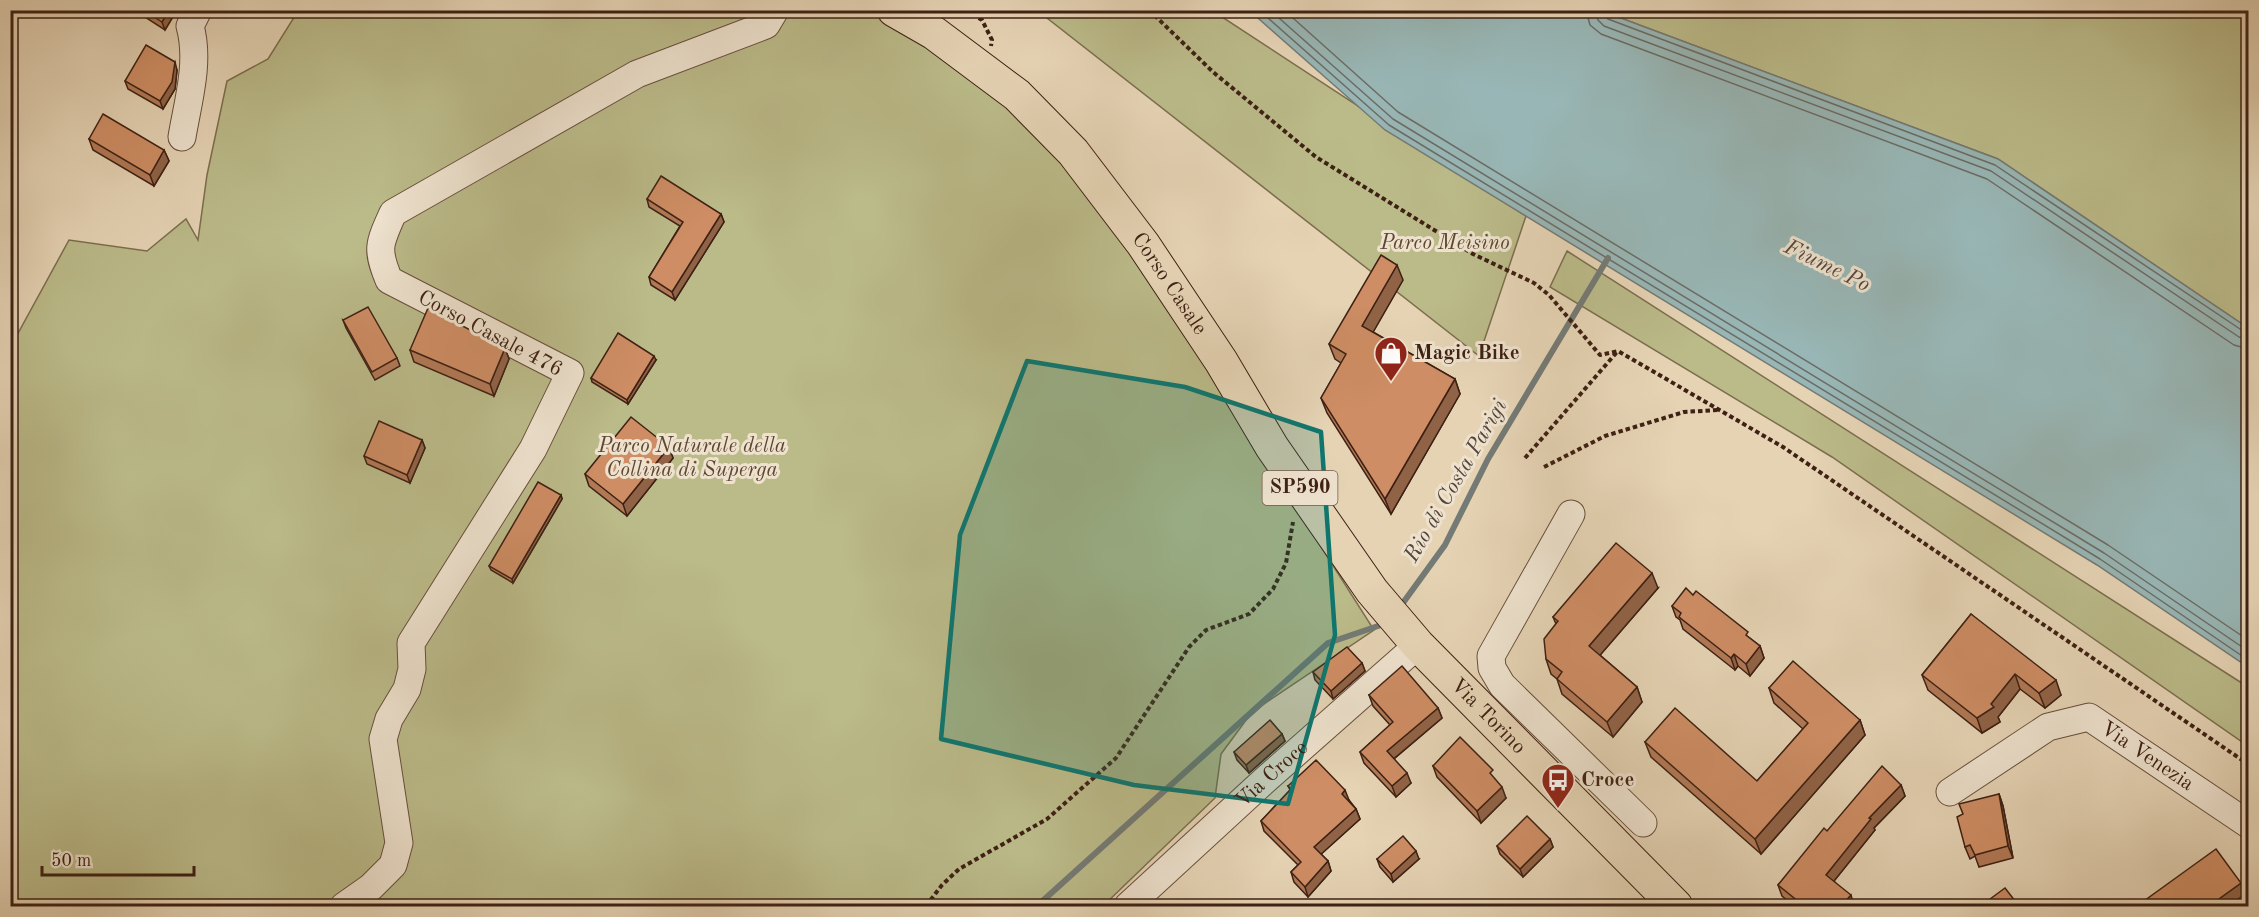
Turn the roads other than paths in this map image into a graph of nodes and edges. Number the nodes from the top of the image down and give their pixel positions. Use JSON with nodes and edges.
{"nodes":[{"id":1,"x":198,"y":10,"type":"edge"},
{"id":2,"x":775,"y":10,"type":"edge"},
{"id":3,"x":894,"y":10,"type":"edge"},
{"id":4,"x":183,"y":137,"type":"dead end"},
{"id":5,"x":1571,"y":514,"type":"dead end"},
{"id":6,"x":1402,"y":627,"type":"junction"},
{"id":7,"x":1587,"y":769,"type":"junction"},
{"id":8,"x":1950,"y":792,"type":"dead end"},
{"id":9,"x":1565,"y":793,"type":"junction"},
{"id":10,"x":1643,"y":823,"type":"dead end"},
{"id":11,"x":2248,"y":824,"type":"edge"},
{"id":12,"x":344,"y":906,"type":"edge"},
{"id":13,"x":1128,"y":906,"type":"edge"},
{"id":14,"x":1676,"y":906,"type":"edge"}],
"edges":[{"from":1,"to":4,"type":"street"},
{"from":2,"to":12,"type":"street","name":"Corso Casale 476"},
{"from":3,"to":6,"type":"main road","name":"Corso Casale","number":"SP590"},
{"from":5,"to":7,"type":"street"},
{"from":6,"to":9,"type":"main road","name":"Via Torino","number":"SP590"},
{"from":6,"to":13,"type":"street","name":"Via Croce"},
{"from":7,"to":9,"type":"street"},
{"from":7,"to":10,"type":"street"},
{"from":8,"to":11,"type":"street","name":"Via Venezia"},
{"from":9,"to":14,"type":"main road","name":"Via Torino","number":"SP590"}]}
